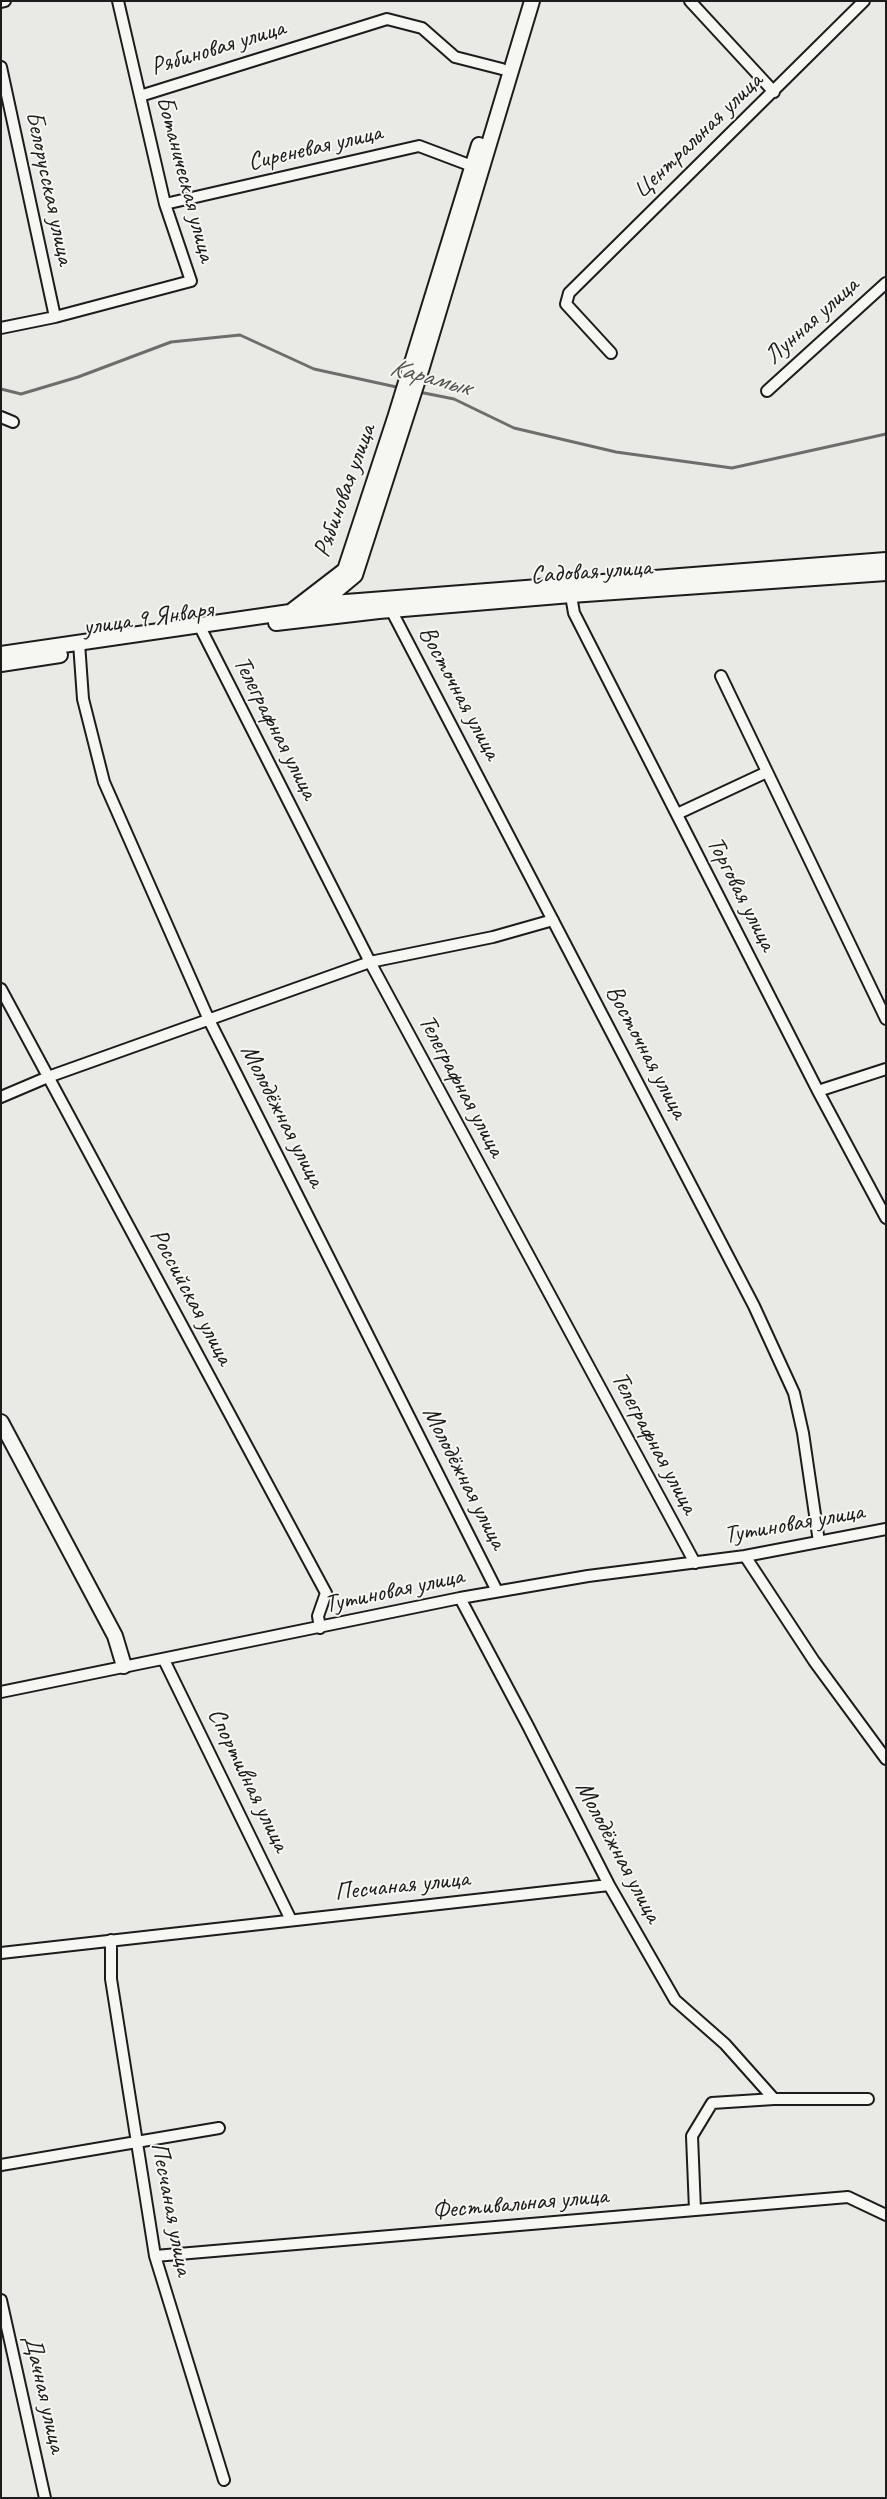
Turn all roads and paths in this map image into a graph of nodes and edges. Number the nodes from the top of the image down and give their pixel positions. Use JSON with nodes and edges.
{"nodes":[{"id":1,"x":118,"y":1,"type":"edge"},
{"id":2,"x":522,"y":1,"type":"edge"},
{"id":3,"x":532,"y":1,"type":"edge"},
{"id":4,"x":690,"y":1,"type":"edge"},
{"id":5,"x":864,"y":1,"type":"edge"},
{"id":6,"x":1,"y":68,"type":"edge"},
{"id":7,"x":502,"y":68,"type":"junction"},
{"id":8,"x":774,"y":92,"type":"junction"},
{"id":9,"x":140,"y":96,"type":"junction"},
{"id":10,"x":472,"y":166,"type":"junction"},
{"id":11,"x":165,"y":204,"type":"junction"},
{"id":12,"x":886,"y":283,"type":"edge"},
{"id":13,"x":55,"y":318,"type":"junction"},
{"id":14,"x":1,"y":328,"type":"edge"},
{"id":15,"x":611,"y":353,"type":"dead end"},
{"id":16,"x":417,"y":366,"type":"junction"},
{"id":17,"x":766,"y":391,"type":"dead end"},
{"id":18,"x":1,"y":417,"type":"edge"},
{"id":19,"x":400,"y":419,"type":"junction"},
{"id":20,"x":14,"y":422,"type":"dead end"},
{"id":21,"x":886,"y":560,"type":"edge"},
{"id":22,"x":886,"y":573,"type":"edge"},
{"id":23,"x":570,"y":590,"type":"junction"},
{"id":24,"x":388,"y":605,"type":"junction"},
{"id":25,"x":318,"y":606,"type":"junction"},
{"id":26,"x":296,"y":616,"type":"junction"},
{"id":27,"x":201,"y":630,"type":"junction"},
{"id":28,"x":79,"y":647,"type":"junction"},
{"id":29,"x":1,"y":654,"type":"edge"},
{"id":30,"x":1,"y":664,"type":"edge"},
{"id":31,"x":721,"y":676,"type":"dead end"},
{"id":32,"x":767,"y":772,"type":"junction"},
{"id":33,"x":677,"y":814,"type":"junction"},
{"id":34,"x":553,"y":920,"type":"junction"},
{"id":35,"x":370,"y":962,"type":"junction"},
{"id":36,"x":1,"y":989,"type":"edge"},
{"id":37,"x":886,"y":1019,"type":"edge"},
{"id":38,"x":208,"y":1020,"type":"junction"},
{"id":39,"x":886,"y":1069,"type":"edge"},
{"id":40,"x":48,"y":1077,"type":"junction"},
{"id":41,"x":818,"y":1091,"type":"junction"},
{"id":42,"x":1,"y":1097,"type":"edge"},
{"id":43,"x":886,"y":1218,"type":"edge"},
{"id":44,"x":1,"y":1422,"type":"edge"},
{"id":45,"x":886,"y":1529,"type":"edge"},
{"id":46,"x":819,"y":1542,"type":"junction"},
{"id":47,"x":745,"y":1556,"type":"junction"},
{"id":48,"x":695,"y":1563,"type":"junction"},
{"id":49,"x":497,"y":1591,"type":"junction"},
{"id":50,"x":460,"y":1598,"type":"junction"},
{"id":51,"x":320,"y":1628,"type":"junction"},
{"id":52,"x":164,"y":1660,"type":"junction"},
{"id":53,"x":124,"y":1666,"type":"junction"},
{"id":54,"x":1,"y":1692,"type":"edge"},
{"id":55,"x":886,"y":1759,"type":"edge"},
{"id":56,"x":609,"y":1885,"type":"junction"},
{"id":57,"x":291,"y":1920,"type":"junction"},
{"id":58,"x":111,"y":1940,"type":"junction"},
{"id":59,"x":1,"y":1953,"type":"edge"},
{"id":60,"x":774,"y":2099,"type":"junction"},
{"id":61,"x":868,"y":2099,"type":"dead end"},
{"id":62,"x":219,"y":2128,"type":"dead end"},
{"id":63,"x":135,"y":2142,"type":"junction"},
{"id":64,"x":1,"y":2165,"type":"edge"},
{"id":65,"x":695,"y":2210,"type":"junction"},
{"id":66,"x":886,"y":2215,"type":"edge"},
{"id":67,"x":155,"y":2256,"type":"junction"},
{"id":68,"x":1,"y":2300,"type":"edge"},
{"id":69,"x":224,"y":2480,"type":"dead end"},
{"id":70,"x":45,"y":2498,"type":"edge"}],
"edges":[{"from":1,"to":9,"type":"street","name":"Ботаническая улица"},
{"from":2,"to":7,"type":"main road"},
{"from":3,"to":16,"type":"main road"},
{"from":4,"to":8,"type":"street"},
{"from":5,"to":8,"type":"street","name":"Центральная улица"},
{"from":6,"to":13,"type":"street","name":"Белорусская улица"},
{"from":7,"to":9,"type":"street","name":"Рябиновая улица"},
{"from":7,"to":10,"type":"main road"},
{"from":8,"to":15,"type":"street","name":"Центральная улица"},
{"from":9,"to":11,"type":"street","name":"Ботаническая улица"},
{"from":10,"to":11,"type":"street","name":"Сиреневая улица"},
{"from":10,"to":16,"type":"main road"},
{"from":11,"to":13,"type":"street","name":"Ботаническая улица"},
{"from":12,"to":17,"type":"street","name":"Лунная улица"},
{"from":13,"to":14,"type":"street"},
{"from":16,"to":19,"type":"main road","name":"Рябиновая улица"},
{"from":18,"to":20,"type":"street"},
{"from":19,"to":25,"type":"main road"},
{"from":19,"to":26,"type":"main road","name":"Рябиновая улица"},
{"from":21,"to":23,"type":"main road","name":"Садовая улица"},
{"from":22,"to":23,"type":"main road","name":"Садовая улица"},
{"from":23,"to":24,"type":"main road","name":"Садовая улица"},
{"from":23,"to":33,"type":"street","name":"Торговая улица"},
{"from":24,"to":25,"type":"main road"},
{"from":24,"to":26,"type":"main road","name":"Садовая улица"},
{"from":24,"to":34,"type":"street","name":"Восточная улица"},
{"from":25,"to":26,"type":"main road"},
{"from":26,"to":27,"type":"main road","name":"улица 9 Января"},
{"from":27,"to":28,"type":"main road","name":"улица 9 Января"},
{"from":27,"to":35,"type":"street","name":"Телеграфная улица"},
{"from":28,"to":29,"type":"main road","name":"улица 9 Января"},
{"from":28,"to":30,"type":"main road","name":"улица 9 Января"},
{"from":28,"to":38,"type":"street","name":"Молодёжная улица"},
{"from":31,"to":32,"type":"street"},
{"from":32,"to":33,"type":"street"},
{"from":32,"to":37,"type":"street"},
{"from":33,"to":41,"type":"street","name":"Торговая улица"},
{"from":34,"to":35,"type":"street"},
{"from":34,"to":46,"type":"street","name":"Восточная улица"},
{"from":35,"to":38,"type":"street"},
{"from":35,"to":48,"type":"street","name":"Телеграфная улица"},
{"from":36,"to":40,"type":"street","name":"Российская улица"},
{"from":38,"to":40,"type":"street"},
{"from":38,"to":49,"type":"street","name":"Молодёжная улица"},
{"from":39,"to":41,"type":"street"},
{"from":40,"to":42,"type":"street"},
{"from":40,"to":51,"type":"street","name":"Российская улица"},
{"from":41,"to":43,"type":"street","name":"Торговая улица"},
{"from":44,"to":53,"type":"main road"},
{"from":45,"to":46,"type":"street","name":"Тутиновая улица"},
{"from":46,"to":47,"type":"street","name":"Тутиновая улица"},
{"from":47,"to":48,"type":"street","name":"Тутиновая улица"},
{"from":47,"to":55,"type":"street"},
{"from":48,"to":49,"type":"street","name":"Тутиновая улица"},
{"from":49,"to":50,"type":"street","name":"Тутиновая улица"},
{"from":50,"to":51,"type":"street","name":"Тутиновая улица"},
{"from":50,"to":56,"type":"street","name":"Молодёжная улица"},
{"from":51,"to":52,"type":"street","name":"Тутиновая улица"},
{"from":52,"to":53,"type":"street","name":"Тутиновая улица"},
{"from":52,"to":57,"type":"street","name":"Спортивная улица"},
{"from":53,"to":54,"type":"street","name":"Тутиновая улица"},
{"from":56,"to":57,"type":"street","name":"Песчаная улица"},
{"from":56,"to":60,"type":"street","name":"Молодёжная улица"},
{"from":57,"to":58,"type":"street","name":"Песчаная улица"},
{"from":58,"to":59,"type":"street","name":"Песчаная улица"},
{"from":58,"to":63,"type":"street","name":"Песчаная улица"},
{"from":60,"to":61,"type":"street"},
{"from":60,"to":65,"type":"street"},
{"from":62,"to":63,"type":"street"},
{"from":63,"to":64,"type":"street"},
{"from":63,"to":67,"type":"street","name":"Песчаная улица"},
{"from":65,"to":66,"type":"street","name":"Фестивальная улица"},
{"from":65,"to":67,"type":"street","name":"Фестивальная улица"},
{"from":67,"to":69,"type":"street","name":"Песчаная улица"},
{"from":68,"to":70,"type":"street","name":"Дачная улица"}]}
